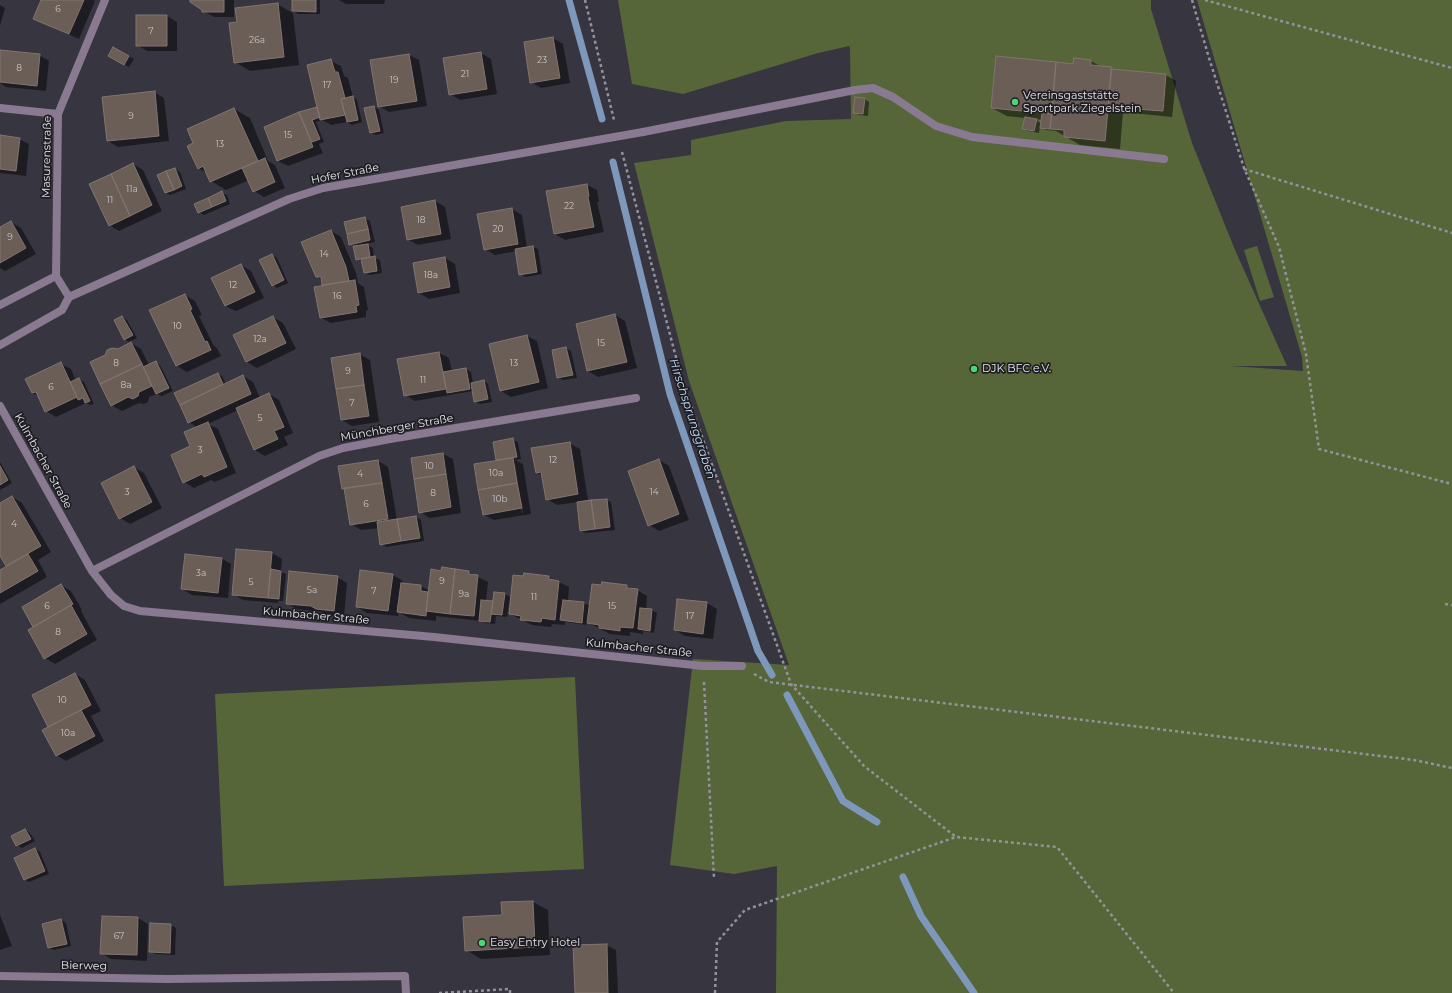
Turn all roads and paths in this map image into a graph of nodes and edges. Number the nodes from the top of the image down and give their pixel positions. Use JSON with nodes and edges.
{"nodes":[{"id":1,"x":105,"y":0,"type":"edge"},
{"id":2,"x":585,"y":0,"type":"edge"},
{"id":3,"x":1192,"y":0,"type":"edge"},
{"id":4,"x":1205,"y":0,"type":"edge"},
{"id":5,"x":1452,"y":68,"type":"edge"},
{"id":6,"x":0,"y":108,"type":"edge"},
{"id":7,"x":58,"y":114,"type":"junction"},
{"id":8,"x":619,"y":138,"type":"junction"},
{"id":9,"x":1164,"y":159,"type":"dead end"},
{"id":10,"x":1244,"y":168,"type":"junction"},
{"id":11,"x":1452,"y":233,"type":"edge"},
{"id":12,"x":56,"y":276,"type":"junction"},
{"id":13,"x":69,"y":298,"type":"junction"},
{"id":14,"x":0,"y":305,"type":"edge"},
{"id":15,"x":0,"y":345,"type":"edge"},
{"id":16,"x":636,"y":398,"type":"dead end"},
{"id":17,"x":0,"y":406,"type":"edge"},
{"id":18,"x":1452,"y":484,"type":"edge"},
{"id":19,"x":92,"y":571,"type":"junction"},
{"id":20,"x":1445,"y":604,"type":"dead end"},
{"id":21,"x":1452,"y":605,"type":"edge"},
{"id":22,"x":703,"y":666,"type":"junction"},
{"id":23,"x":742,"y":666,"type":"joint"},
{"id":24,"x":790,"y":684,"type":"junction"},
{"id":25,"x":1452,"y":768,"type":"edge"},
{"id":26,"x":956,"y":837,"type":"junction"},
{"id":27,"x":714,"y":878,"type":"dead end"},
{"id":28,"x":0,"y":976,"type":"edge"},
{"id":29,"x":406,"y":993,"type":"edge"},
{"id":30,"x":439,"y":993,"type":"edge"},
{"id":31,"x":510,"y":993,"type":"edge"},
{"id":32,"x":715,"y":993,"type":"edge"},
{"id":33,"x":1174,"y":993,"type":"edge"}],
"edges":[{"from":1,"to":7,"type":"street","name":"Masurenstraße"},
{"from":2,"to":8,"type":"path"},
{"from":3,"to":10,"type":"path"},
{"from":4,"to":5,"type":"path"},
{"from":6,"to":7,"type":"street"},
{"from":7,"to":12,"type":"street","name":"Masurenstraße"},
{"from":8,"to":9,"type":"street","name":"Hofer Straße"},
{"from":8,"to":13,"type":"street","name":"Hofer Straße"},
{"from":8,"to":24,"type":"path"},
{"from":10,"to":11,"type":"path"},
{"from":10,"to":18,"type":"path"},
{"from":12,"to":13,"type":"street"},
{"from":12,"to":14,"type":"street"},
{"from":13,"to":15,"type":"street","name":"Hofer Straße"},
{"from":16,"to":19,"type":"street","name":"Münchberger Straße"},
{"from":17,"to":19,"type":"street","name":"Kulmbacher Straße"},
{"from":19,"to":22,"type":"street","name":"Kulmbacher Straße"},
{"from":20,"to":21,"type":"path"},
{"from":22,"to":23,"type":"street","name":"Kulmbacher Straße"},
{"from":22,"to":27,"type":"path"},
{"from":23,"to":24,"type":"path"},
{"from":24,"to":25,"type":"path"},
{"from":24,"to":26,"type":"path"},
{"from":26,"to":32,"type":"path"},
{"from":26,"to":33,"type":"path"},
{"from":28,"to":29,"type":"street","name":"Bierweg"},
{"from":30,"to":31,"type":"path"}]}
